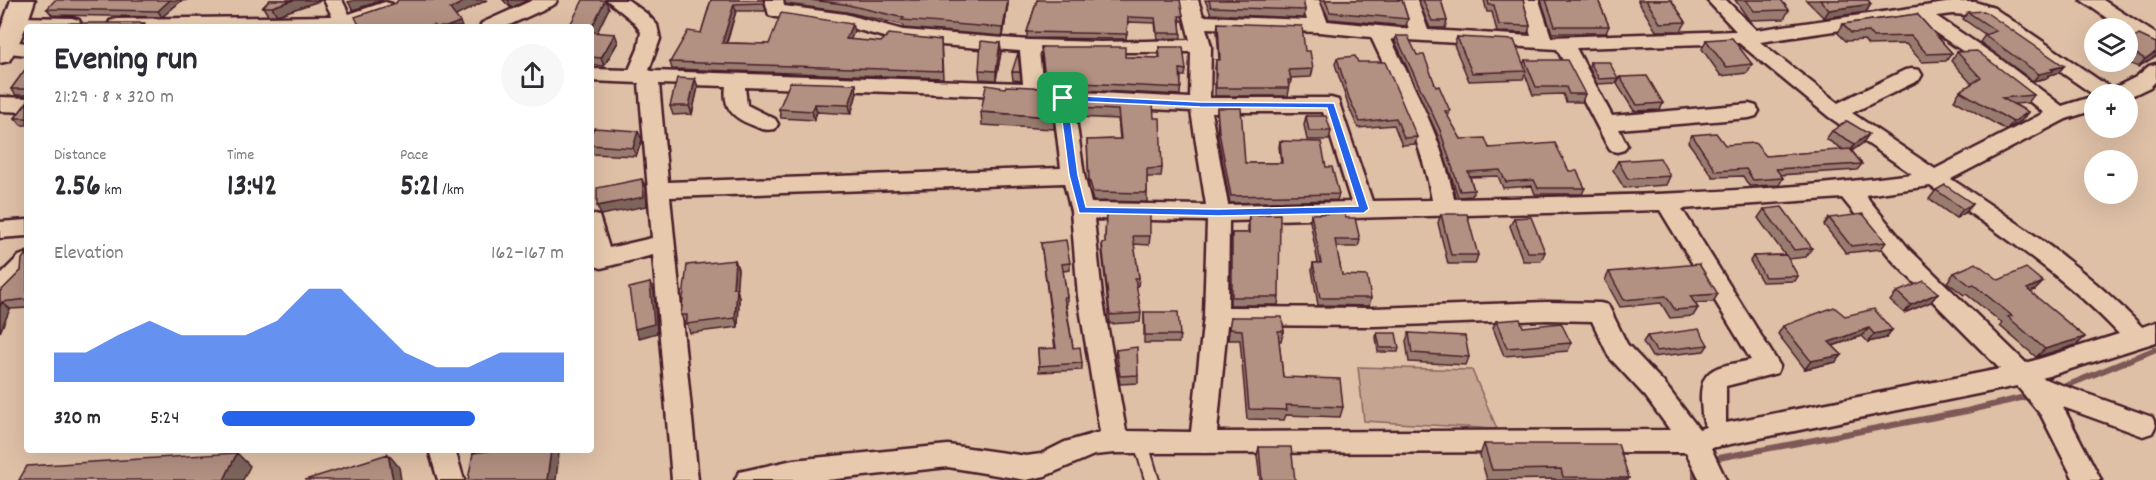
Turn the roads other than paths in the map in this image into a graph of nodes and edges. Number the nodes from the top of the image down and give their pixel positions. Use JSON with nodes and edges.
{"nodes":[{"id":1,"x":23,"y":0,"type":"edge"},
{"id":2,"x":333,"y":0,"type":"edge"},
{"id":3,"x":548,"y":0,"type":"edge"},
{"id":4,"x":616,"y":0,"type":"edge"},
{"id":5,"x":774,"y":0,"type":"edge"},
{"id":6,"x":1189,"y":0,"type":"edge"},
{"id":7,"x":1310,"y":0,"type":"edge"},
{"id":8,"x":1408,"y":0,"type":"edge"},
{"id":9,"x":1530,"y":0,"type":"edge"},
{"id":10,"x":1716,"y":0,"type":"edge"},
{"id":11,"x":2090,"y":0,"type":"edge"},
{"id":12,"x":393,"y":5,"type":"edge"},
{"id":13,"x":1919,"y":13,"type":"junction"},
{"id":14,"x":1194,"y":22,"type":"junction"},
{"id":15,"x":344,"y":24,"type":"edge"},
{"id":16,"x":496,"y":24,"type":"edge"},
{"id":17,"x":1319,"y":26,"type":"junction"},
{"id":18,"x":1378,"y":31,"type":"junction"},
{"id":19,"x":24,"y":36,"type":"edge"},
{"id":20,"x":1421,"y":36,"type":"junction"},
{"id":21,"x":1747,"y":37,"type":"junction"},
{"id":22,"x":8,"y":39,"type":"edge"},
{"id":23,"x":1563,"y":42,"type":"junction"},
{"id":24,"x":1543,"y":43,"type":"junction"},
{"id":25,"x":2156,"y":43,"type":"edge"},
{"id":26,"x":1029,"y":46,"type":"junction"},
{"id":27,"x":1201,"y":46,"type":"junction"},
{"id":28,"x":2156,"y":70,"type":"edge"},
{"id":29,"x":594,"y":75,"type":"edge"},
{"id":30,"x":1912,"y":75,"type":"dead end"},
{"id":31,"x":642,"y":76,"type":"junction"},
{"id":32,"x":736,"y":80,"type":"junction"},
{"id":33,"x":2091,"y":84,"type":"edge"},
{"id":34,"x":2138,"y":84,"type":"edge"},
{"id":35,"x":1034,"y":90,"type":"junction"},
{"id":36,"x":1063,"y":98,"type":"junction"},
{"id":37,"x":0,"y":104,"type":"edge"},
{"id":38,"x":24,"y":105,"type":"edge"},
{"id":39,"x":1200,"y":105,"type":"junction"},
{"id":40,"x":2084,"y":106,"type":"edge"},
{"id":41,"x":1749,"y":111,"type":"dead end"},
{"id":42,"x":1836,"y":112,"type":"junction"},
{"id":43,"x":2059,"y":114,"type":"junction"},
{"id":44,"x":1605,"y":123,"type":"junction"},
{"id":45,"x":768,"y":124,"type":"dead end"},
{"id":46,"x":1617,"y":145,"type":"dead end"},
{"id":47,"x":1073,"y":175,"type":"junction"},
{"id":48,"x":1935,"y":178,"type":"junction"},
{"id":49,"x":660,"y":190,"type":"junction"},
{"id":50,"x":1848,"y":190,"type":"junction"},
{"id":51,"x":1666,"y":202,"type":"junction"},
{"id":52,"x":1444,"y":207,"type":"junction"},
{"id":53,"x":1364,"y":209,"type":"junction"},
{"id":54,"x":1082,"y":211,"type":"junction"},
{"id":55,"x":1218,"y":213,"type":"junction"},
{"id":56,"x":24,"y":228,"type":"edge"},
{"id":57,"x":0,"y":230,"type":"edge"},
{"id":58,"x":594,"y":232,"type":"edge"},
{"id":59,"x":664,"y":244,"type":"junction"},
{"id":60,"x":24,"y":265,"type":"edge"},
{"id":61,"x":0,"y":291,"type":"edge"},
{"id":62,"x":1216,"y":316,"type":"junction"},
{"id":63,"x":2147,"y":335,"type":"edge"},
{"id":64,"x":2029,"y":380,"type":"junction"},
{"id":65,"x":1715,"y":420,"type":"dead end"},
{"id":66,"x":2143,"y":424,"type":"dead end"},
{"id":67,"x":1115,"y":442,"type":"junction"},
{"id":68,"x":1141,"y":443,"type":"junction"},
{"id":69,"x":1203,"y":443,"type":"junction"},
{"id":70,"x":443,"y":453,"type":"edge"},
{"id":71,"x":1704,"y":461,"type":"edge"},
{"id":72,"x":451,"y":480,"type":"edge"},
{"id":73,"x":684,"y":480,"type":"edge"},
{"id":74,"x":748,"y":480,"type":"edge"},
{"id":75,"x":1152,"y":480,"type":"edge"},
{"id":76,"x":2088,"y":480,"type":"edge"}],
"edges":[{"from":1,"to":22,"type":"street"},
{"from":2,"to":15,"type":"street"},
{"from":3,"to":16,"type":"street"},
{"from":4,"to":31,"type":"street"},
{"from":5,"to":26,"type":"street"},
{"from":6,"to":14,"type":"street"},
{"from":7,"to":17,"type":"street"},
{"from":8,"to":20,"type":"street"},
{"from":9,"to":24,"type":"street"},
{"from":10,"to":21,"type":"street"},
{"from":11,"to":25,"type":"street"},
{"from":12,"to":15,"type":"street"},
{"from":13,"to":21,"type":"street"},
{"from":13,"to":33,"type":"street"},
{"from":13,"to":43,"type":"street"},
{"from":14,"to":17,"type":"street"},
{"from":14,"to":27,"type":"street"},
{"from":17,"to":18,"type":"street"},
{"from":18,"to":20,"type":"street"},
{"from":18,"to":52,"type":"street"},
{"from":19,"to":22,"type":"street"},
{"from":20,"to":24,"type":"street"},
{"from":21,"to":23,"type":"street"},
{"from":21,"to":42,"type":"street"},
{"from":23,"to":24,"type":"street"},
{"from":23,"to":44,"type":"street"},
{"from":26,"to":27,"type":"street"},
{"from":26,"to":35,"type":"street"},
{"from":27,"to":39,"type":"street"},
{"from":28,"to":34,"type":"street"},
{"from":29,"to":31,"type":"street"},
{"from":30,"to":42,"type":"street"},
{"from":31,"to":32,"type":"street"},
{"from":31,"to":49,"type":"street"},
{"from":32,"to":35,"type":"street"},
{"from":32,"to":45,"type":"street"},
{"from":35,"to":36,"type":"street"},
{"from":36,"to":39,"type":"street"},
{"from":36,"to":47,"type":"street"},
{"from":37,"to":38,"type":"street"},
{"from":39,"to":53,"type":"street"},
{"from":39,"to":55,"type":"street"},
{"from":40,"to":43,"type":"street"},
{"from":41,"to":44,"type":"street"},
{"from":42,"to":48,"type":"street"},
{"from":43,"to":48,"type":"street"},
{"from":44,"to":46,"type":"street"},
{"from":47,"to":49,"type":"street"},
{"from":47,"to":54,"type":"street"},
{"from":48,"to":50,"type":"street"},
{"from":48,"to":63,"type":"street"},
{"from":49,"to":59,"type":"street"},
{"from":50,"to":51,"type":"street"},
{"from":50,"to":64,"type":"street"},
{"from":51,"to":52,"type":"street"},
{"from":51,"to":65,"type":"street"},
{"from":52,"to":53,"type":"street"},
{"from":53,"to":55,"type":"street"},
{"from":54,"to":55,"type":"street"},
{"from":54,"to":67,"type":"street"},
{"from":55,"to":62,"type":"street"},
{"from":56,"to":57,"type":"street"},
{"from":58,"to":59,"type":"street"},
{"from":59,"to":73,"type":"street"},
{"from":60,"to":61,"type":"street"},
{"from":62,"to":69,"type":"street"},
{"from":62,"to":71,"type":"street"},
{"from":63,"to":64,"type":"street"},
{"from":64,"to":66,"type":"street"},
{"from":64,"to":71,"type":"street"},
{"from":64,"to":76,"type":"street"},
{"from":67,"to":68,"type":"street"},
{"from":67,"to":74,"type":"street"},
{"from":68,"to":69,"type":"street"},
{"from":68,"to":75,"type":"lane"},
{"from":69,"to":71,"type":"street"},
{"from":70,"to":72,"type":"street"}]}
